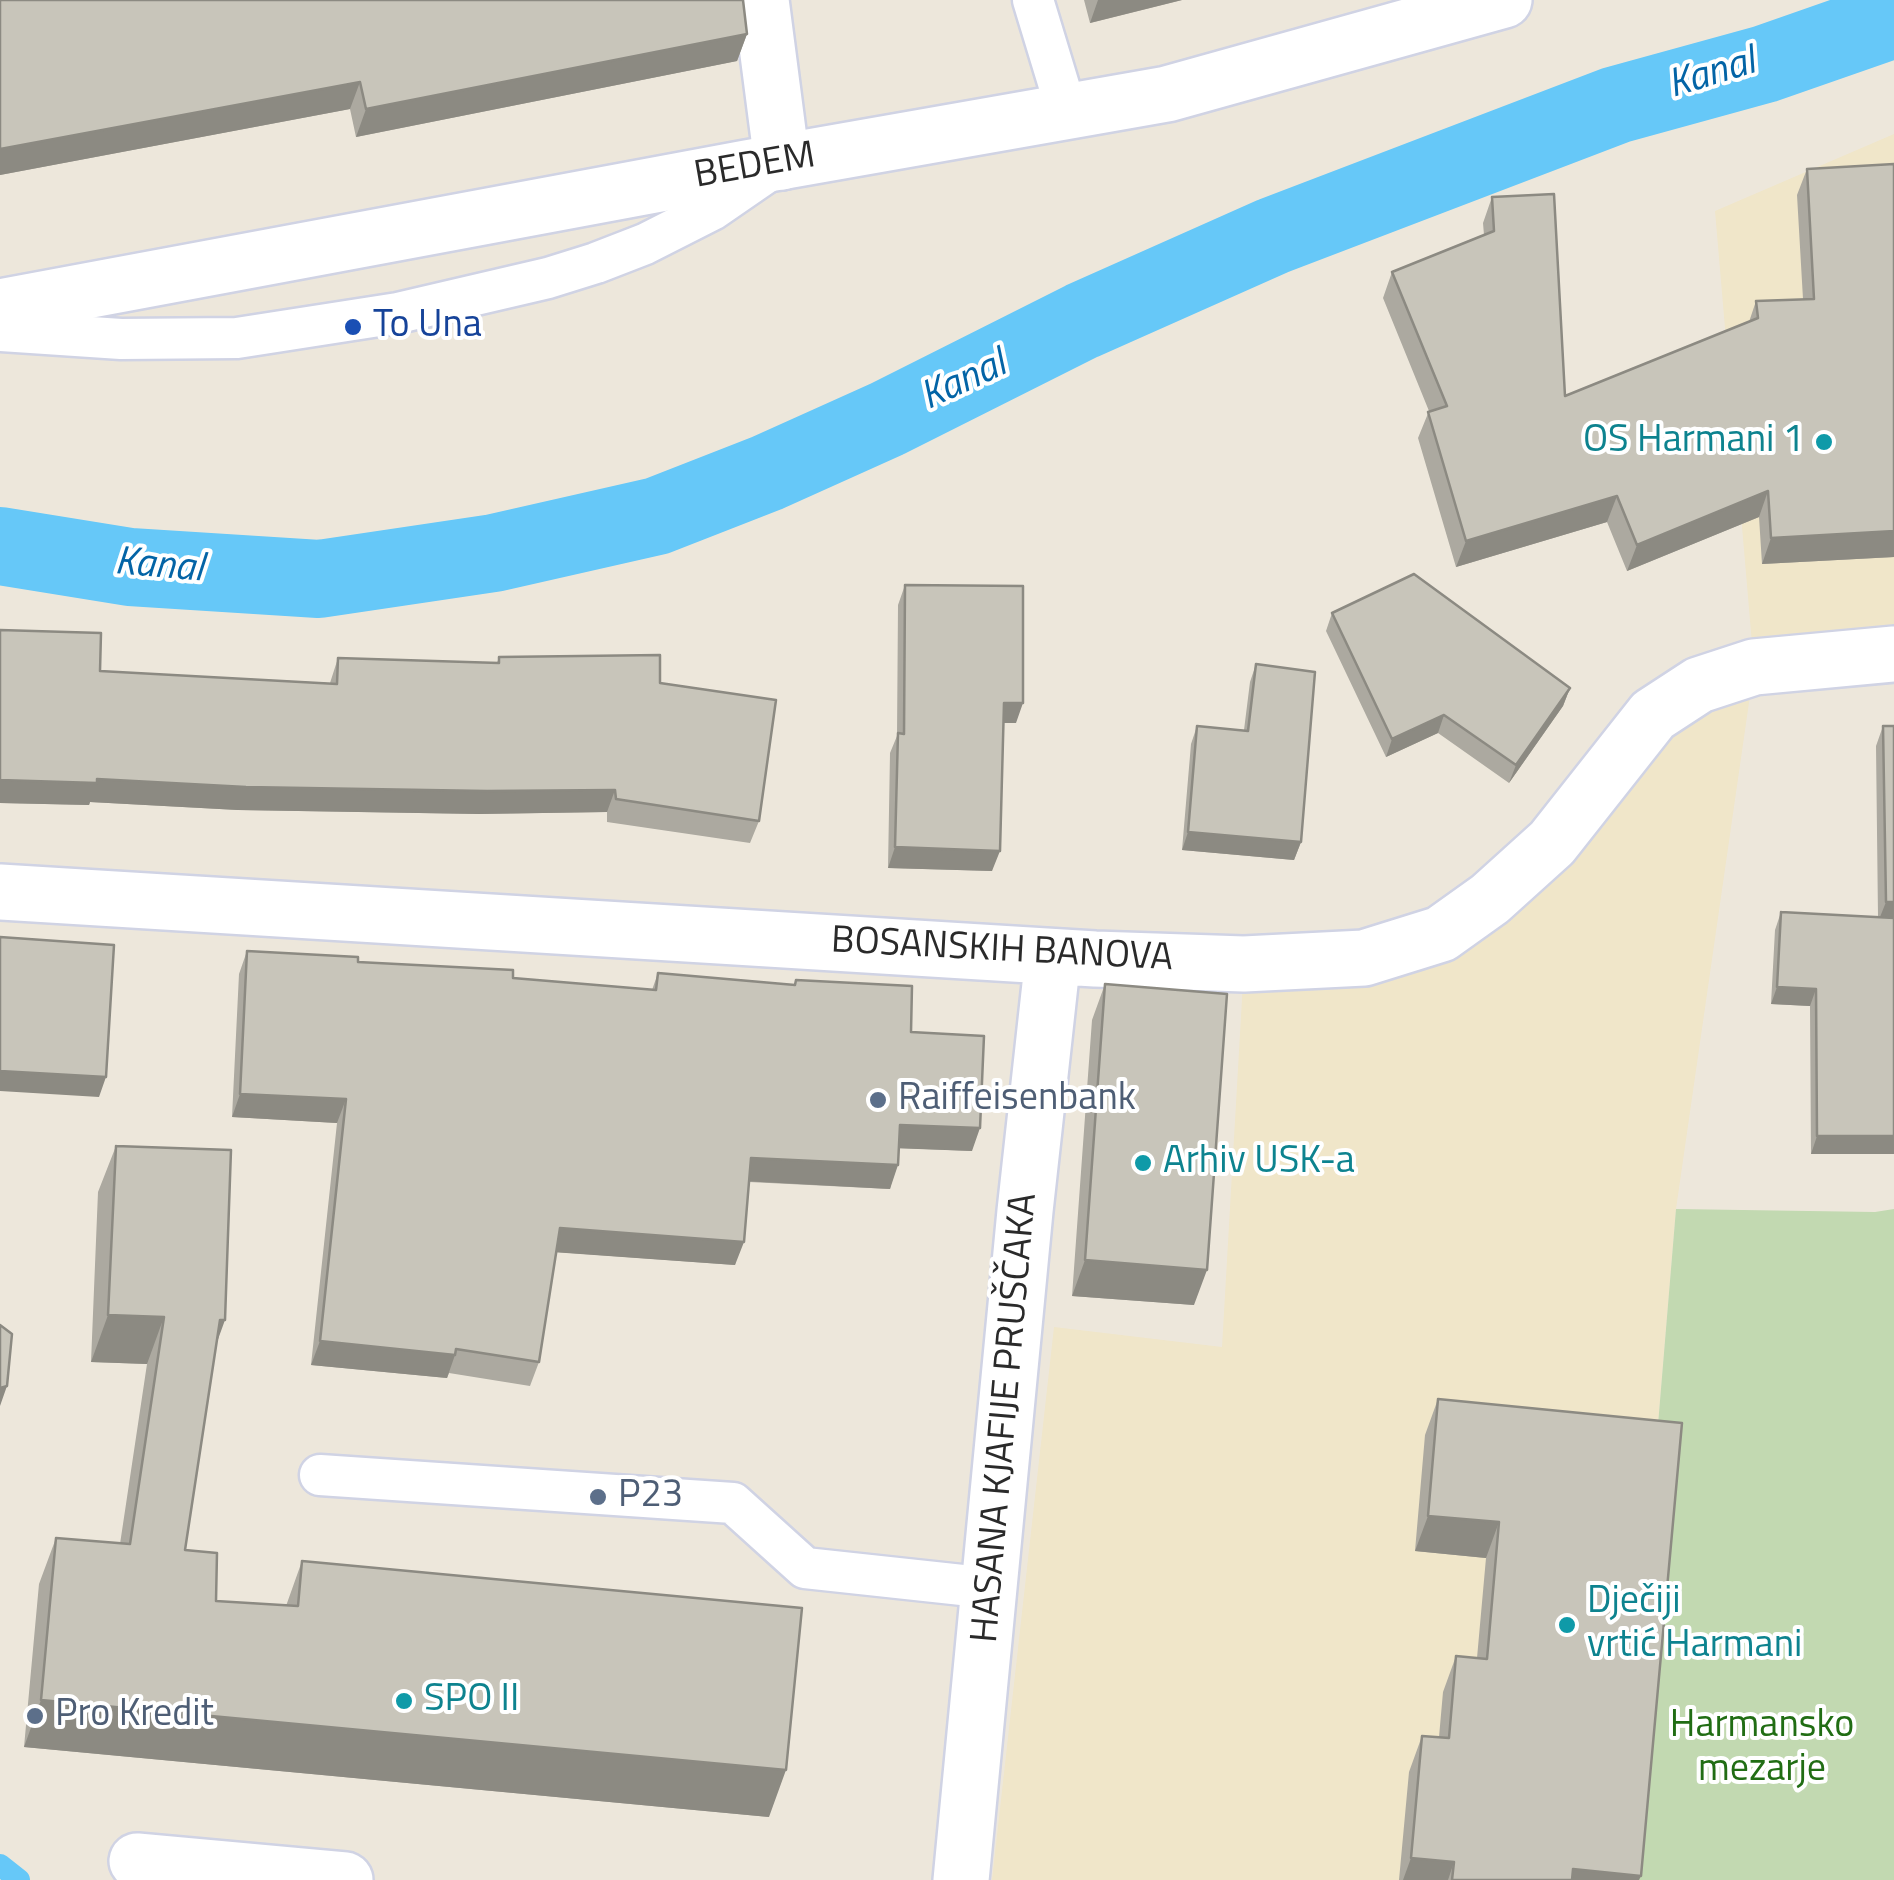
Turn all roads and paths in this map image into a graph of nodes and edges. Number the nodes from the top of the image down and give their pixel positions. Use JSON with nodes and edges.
{"nodes":[{"id":1,"x":761,"y":0,"type":"edge"},
{"id":2,"x":1032,"y":0,"type":"edge"},
{"id":3,"x":1504,"y":0,"type":"edge"},
{"id":4,"x":1066,"y":112,"type":"junction"},
{"id":5,"x":782,"y":162,"type":"junction"},
{"id":6,"x":0,"y":307,"type":"edge"},
{"id":7,"x":0,"y":331,"type":"edge"},
{"id":8,"x":1894,"y":654,"type":"edge"},
{"id":9,"x":0,"y":892,"type":"edge"},
{"id":10,"x":1053,"y":956,"type":"junction"},
{"id":11,"x":320,"y":1475,"type":"dead end"},
{"id":12,"x":990,"y":1588,"type":"junction"},
{"id":13,"x":137,"y":1861,"type":"dead end"},
{"id":14,"x":345,"y":1880,"type":"edge"},
{"id":15,"x":961,"y":1880,"type":"edge"}],
"edges":[{"from":1,"to":5,"type":"street"},
{"from":2,"to":4,"type":"lane"},
{"from":3,"to":4,"type":"street","name":"BEDEM"},
{"from":4,"to":5,"type":"street","name":"BEDEM"},
{"from":5,"to":6,"type":"street","name":"BEDEM"},
{"from":5,"to":7,"type":"lane"},
{"from":8,"to":10,"type":"street","name":"BOSANSKIH BANOVA"},
{"from":9,"to":10,"type":"street","name":"BOSANSKIH BANOVA"},
{"from":10,"to":12,"type":"street","name":"HASANA KJAFIJE PRUŠČAKA"},
{"from":11,"to":12,"type":"lane"},
{"from":12,"to":15,"type":"street","name":"HASANA KJAFIJE PRUŠČAKA"},
{"from":13,"to":14,"type":"street"}]}
